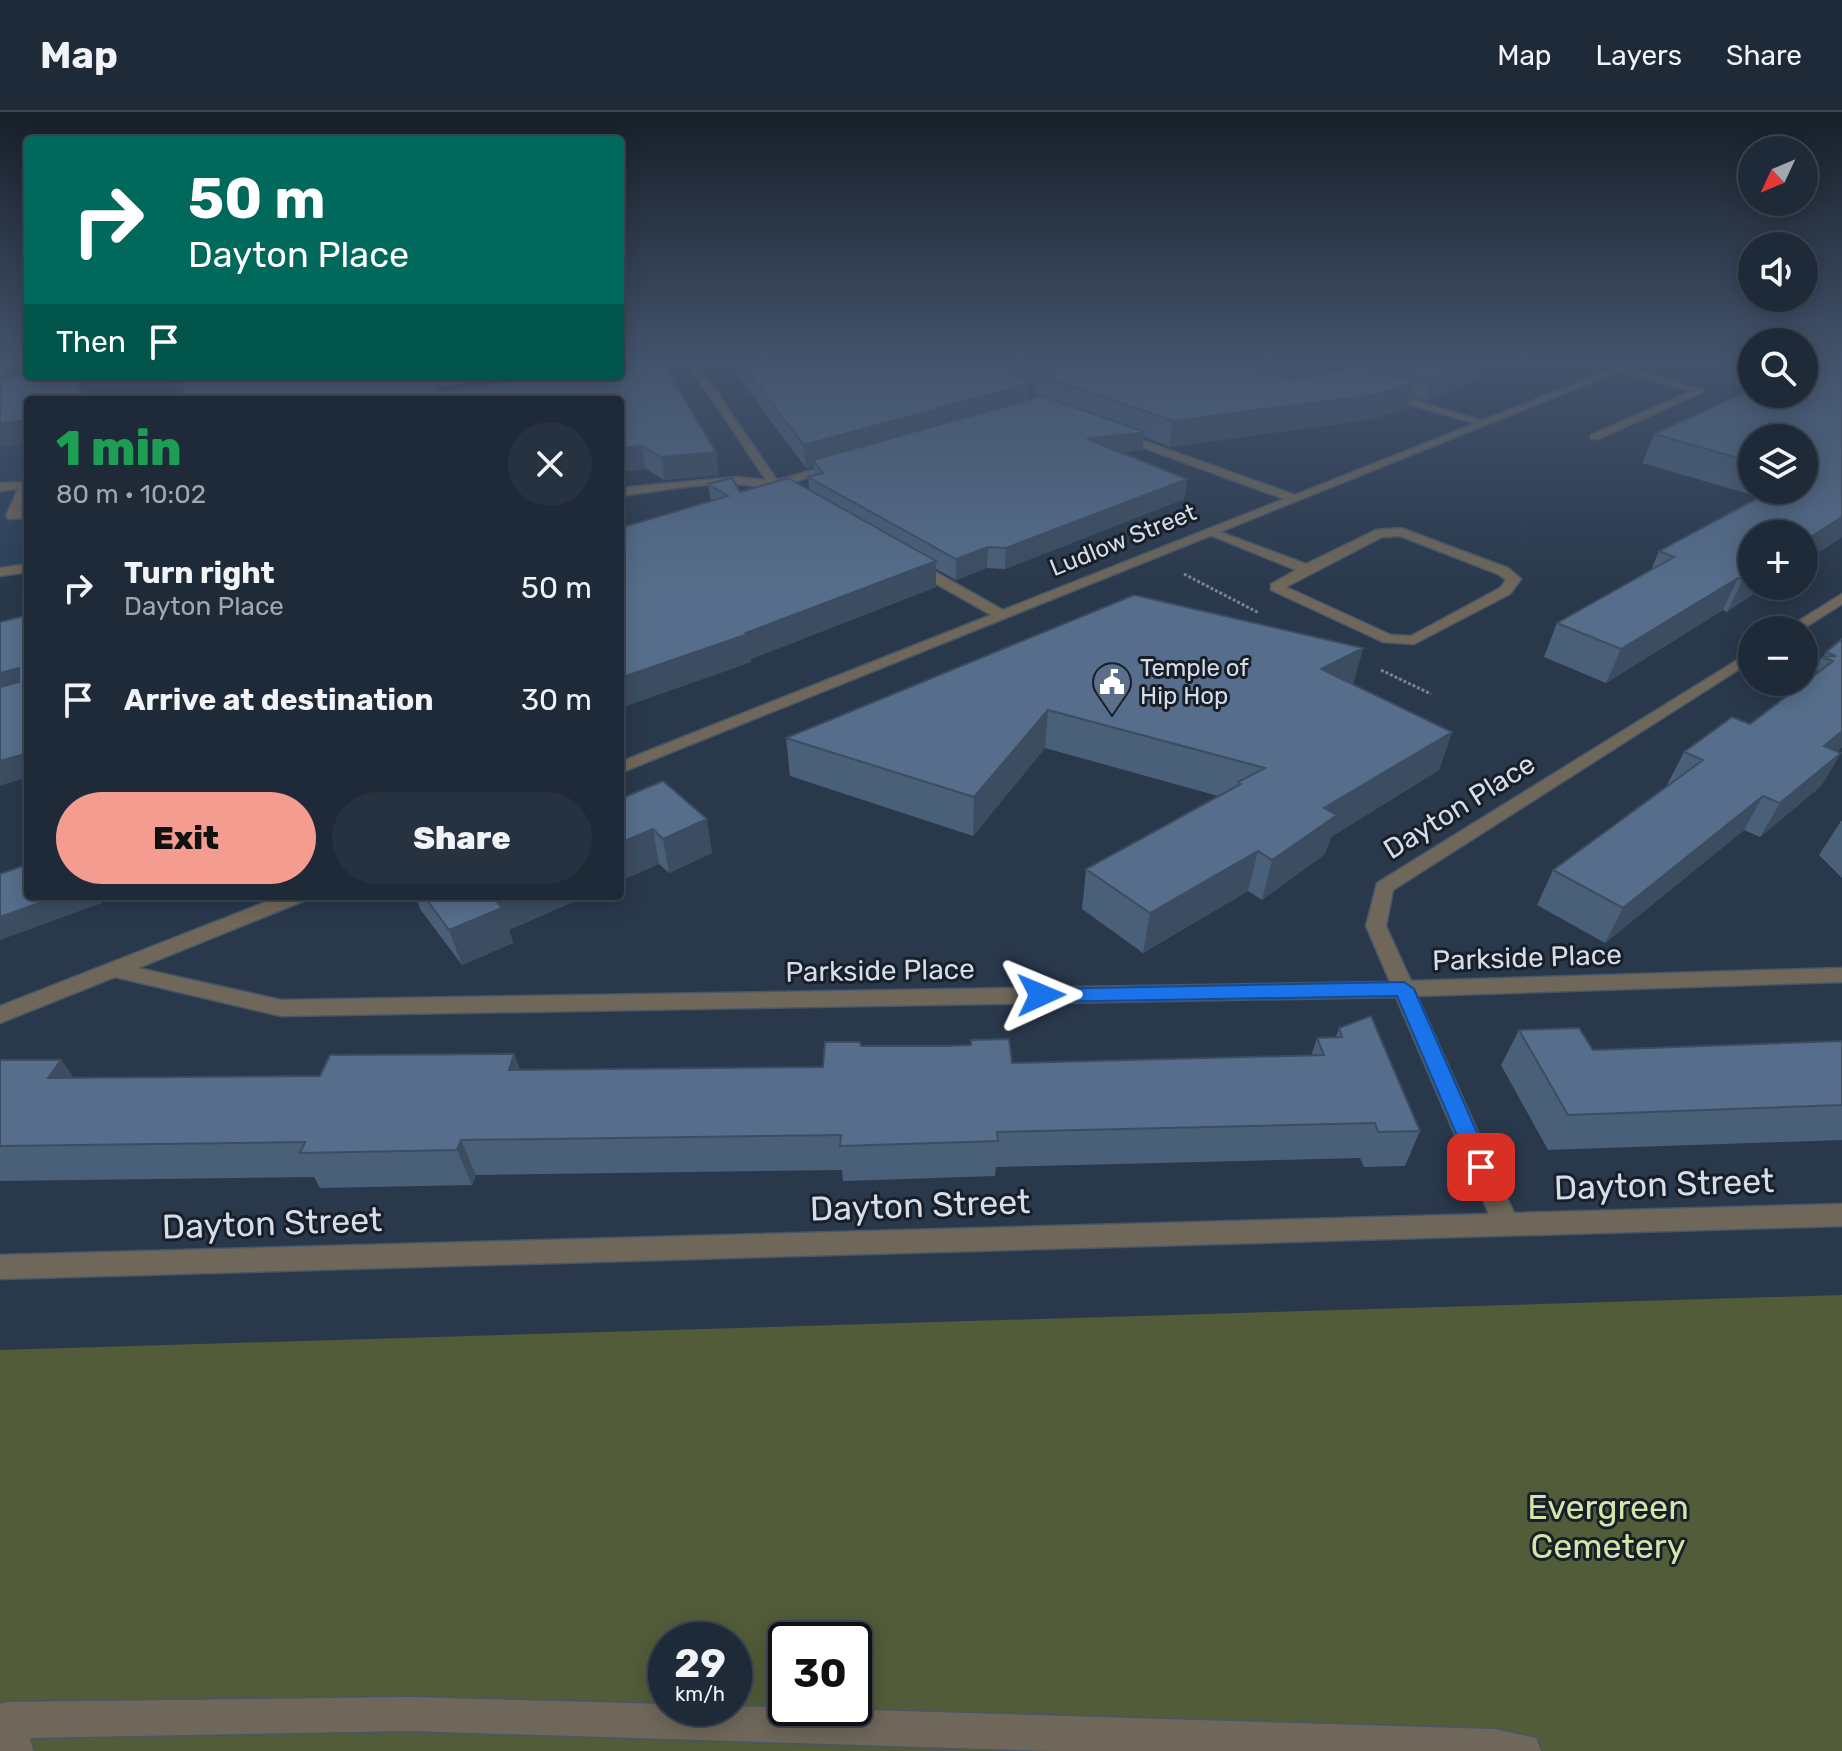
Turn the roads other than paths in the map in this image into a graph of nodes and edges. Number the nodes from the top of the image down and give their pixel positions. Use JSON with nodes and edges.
{"nodes":[{"id":1,"x":741,"y":435,"type":"edge"},
{"id":2,"x":1119,"y":435,"type":"edge"},
{"id":3,"x":1454,"y":435,"type":"edge"},
{"id":4,"x":1598,"y":435,"type":"edge"},
{"id":5,"x":1595,"y":437,"type":"dead end"},
{"id":6,"x":857,"y":461,"type":"edge"},
{"id":7,"x":24,"y":485,"type":"edge"},
{"id":8,"x":775,"y":485,"type":"junction"},
{"id":9,"x":0,"y":487,"type":"edge"},
{"id":10,"x":24,"y":489,"type":"edge"},
{"id":11,"x":624,"y":492,"type":"edge"},
{"id":12,"x":746,"y":493,"type":"edge"},
{"id":13,"x":1295,"y":499,"type":"junction"},
{"id":14,"x":802,"y":501,"type":"edge"},
{"id":15,"x":24,"y":514,"type":"edge"},
{"id":16,"x":1211,"y":533,"type":"junction"},
{"id":17,"x":895,"y":554,"type":"edge"},
{"id":18,"x":24,"y":569,"type":"edge"},
{"id":19,"x":1307,"y":569,"type":"junction"},
{"id":20,"x":0,"y":572,"type":"edge"},
{"id":21,"x":1842,"y":598,"type":"edge"},
{"id":22,"x":1003,"y":616,"type":"junction"},
{"id":23,"x":1813,"y":616,"type":"edge"},
{"id":24,"x":1738,"y":664,"type":"edge"},
{"id":25,"x":624,"y":766,"type":"edge"},
{"id":26,"x":289,"y":900,"type":"edge"},
{"id":27,"x":115,"y":970,"type":"junction"},
{"id":28,"x":1842,"y":975,"type":"edge"},
{"id":29,"x":1404,"y":989,"type":"junction"},
{"id":30,"x":0,"y":1015,"type":"edge"},
{"id":31,"x":1842,"y":1215,"type":"edge"},
{"id":32,"x":1506,"y":1225,"type":"junction"},
{"id":33,"x":0,"y":1267,"type":"edge"},
{"id":34,"x":8,"y":1730,"type":"edge"},
{"id":35,"x":1523,"y":1751,"type":"edge"}],
"edges":[{"from":1,"to":8,"type":"street"},
{"from":2,"to":13,"type":"street"},
{"from":3,"to":13,"type":"street","name":"Ludlow Street"},
{"from":4,"to":5,"type":"street"},
{"from":6,"to":8,"type":"street"},
{"from":7,"to":9,"type":"street"},
{"from":8,"to":11,"type":"street"},
{"from":8,"to":12,"type":"street"},
{"from":8,"to":14,"type":"street"},
{"from":10,"to":15,"type":"street"},
{"from":13,"to":16,"type":"street","name":"Ludlow Street"},
{"from":16,"to":19,"type":"street"},
{"from":16,"to":22,"type":"street","name":"Ludlow Street"},
{"from":17,"to":22,"type":"street"},
{"from":18,"to":20,"type":"street"},
{"from":19,"to":19,"type":"street"},
{"from":21,"to":23,"type":"street"},
{"from":22,"to":25,"type":"street","name":"Ludlow Street"},
{"from":24,"to":29,"type":"street","name":"Dayton Place"},
{"from":26,"to":27,"type":"street"},
{"from":27,"to":29,"type":"street","name":"Parkside Place"},
{"from":27,"to":30,"type":"street"},
{"from":28,"to":29,"type":"street","name":"Parkside Place"},
{"from":29,"to":32,"type":"street","name":"Dayton Place"},
{"from":31,"to":32,"type":"street","name":"Dayton Street"},
{"from":32,"to":33,"type":"street","name":"Dayton Street"},
{"from":34,"to":35,"type":"street"}]}
